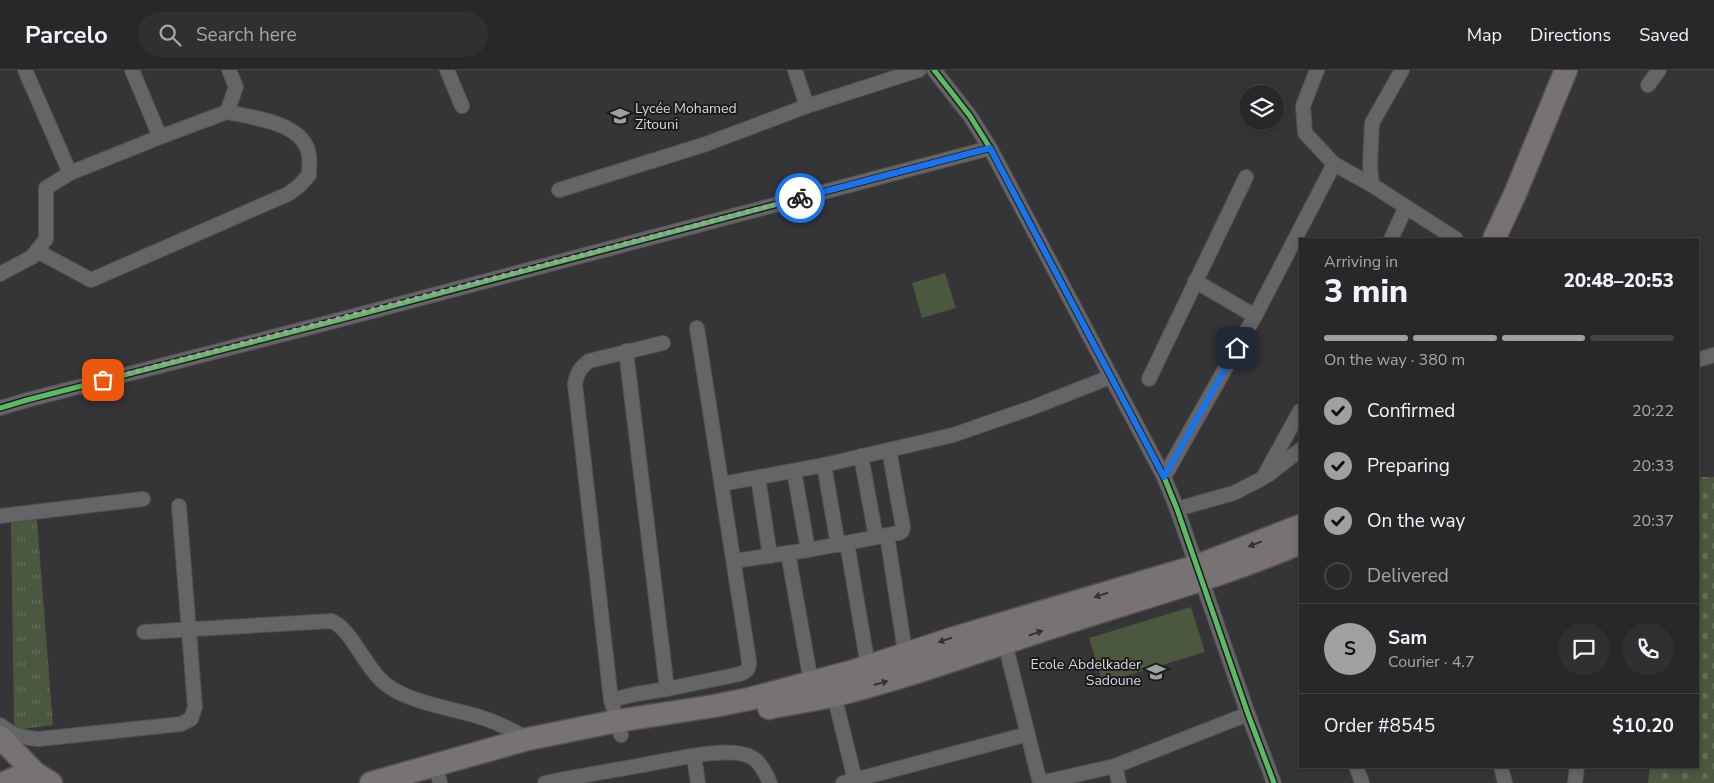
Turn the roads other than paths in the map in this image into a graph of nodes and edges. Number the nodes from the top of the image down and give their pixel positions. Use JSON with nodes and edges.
{"nodes":[{"id":1,"x":25,"y":70,"type":"edge"},
{"id":2,"x":132,"y":70,"type":"edge"},
{"id":3,"x":229,"y":70,"type":"edge"},
{"id":4,"x":446,"y":70,"type":"edge"},
{"id":5,"x":795,"y":70,"type":"edge"},
{"id":6,"x":919,"y":70,"type":"edge"},
{"id":7,"x":934,"y":70,"type":"edge"},
{"id":8,"x":1317,"y":70,"type":"edge"},
{"id":9,"x":1402,"y":70,"type":"edge"},
{"id":10,"x":1566,"y":70,"type":"edge"},
{"id":11,"x":1582,"y":70,"type":"edge"},
{"id":12,"x":1658,"y":70,"type":"edge"},
{"id":13,"x":1648,"y":85,"type":"dead end"},
{"id":14,"x":462,"y":106,"type":"dead end"},
{"id":15,"x":807,"y":106,"type":"junction"},
{"id":16,"x":227,"y":112,"type":"junction"},
{"id":17,"x":160,"y":137,"type":"junction"},
{"id":18,"x":990,"y":148,"type":"junction"},
{"id":19,"x":1334,"y":164,"type":"junction"},
{"id":20,"x":70,"y":173,"type":"junction"},
{"id":21,"x":1246,"y":177,"type":"dead end"},
{"id":22,"x":1372,"y":185,"type":"junction"},
{"id":23,"x":558,"y":190,"type":"dead end"},
{"id":24,"x":1406,"y":207,"type":"junction"},
{"id":25,"x":1391,"y":238,"type":"edge"},
{"id":26,"x":1454,"y":238,"type":"edge"},
{"id":27,"x":1494,"y":238,"type":"edge"},
{"id":28,"x":1511,"y":238,"type":"edge"},
{"id":29,"x":36,"y":251,"type":"junction"},
{"id":30,"x":0,"y":274,"type":"edge"},
{"id":31,"x":1195,"y":281,"type":"junction"},
{"id":32,"x":1255,"y":316,"type":"junction"},
{"id":33,"x":696,"y":328,"type":"dead end"},
{"id":34,"x":662,"y":343,"type":"dead end"},
{"id":35,"x":626,"y":351,"type":"junction"},
{"id":36,"x":1714,"y":355,"type":"edge"},
{"id":37,"x":1699,"y":360,"type":"edge"},
{"id":38,"x":1110,"y":377,"type":"junction"},
{"id":39,"x":1148,"y":379,"type":"dead end"},
{"id":40,"x":0,"y":408,"type":"edge"},
{"id":41,"x":1299,"y":413,"type":"edge"},
{"id":42,"x":890,"y":450,"type":"junction"},
{"id":43,"x":1299,"y":451,"type":"edge"},
{"id":44,"x":861,"y":456,"type":"junction"},
{"id":45,"x":824,"y":465,"type":"junction"},
{"id":46,"x":794,"y":470,"type":"junction"},
{"id":47,"x":758,"y":477,"type":"junction"},
{"id":48,"x":1164,"y":477,"type":"junction"},
{"id":49,"x":1263,"y":478,"type":"junction"},
{"id":50,"x":722,"y":484,"type":"junction"},
{"id":51,"x":143,"y":499,"type":"dead end"},
{"id":52,"x":179,"y":506,"type":"dead end"},
{"id":53,"x":1177,"y":509,"type":"junction"},
{"id":54,"x":0,"y":516,"type":"edge"},
{"id":55,"x":1299,"y":526,"type":"edge"},
{"id":56,"x":881,"y":536,"type":"junction"},
{"id":57,"x":1299,"y":543,"type":"edge"},
{"id":58,"x":842,"y":544,"type":"junction"},
{"id":59,"x":808,"y":550,"type":"junction"},
{"id":60,"x":788,"y":553,"type":"junction"},
{"id":61,"x":770,"y":556,"type":"junction"},
{"id":62,"x":734,"y":561,"type":"junction"},
{"id":63,"x":1200,"y":573,"type":"junction"},
{"id":64,"x":188,"y":629,"type":"junction"},
{"id":65,"x":144,"y":632,"type":"dead end"},
{"id":66,"x":1005,"y":643,"type":"junction"},
{"id":67,"x":905,"y":652,"type":"junction"},
{"id":68,"x":868,"y":666,"type":"junction"},
{"id":69,"x":812,"y":682,"type":"junction"},
{"id":70,"x":667,"y":688,"type":"junction"},
{"id":71,"x":834,"y":696,"type":"junction"},
{"id":72,"x":1248,"y":714,"type":"junction"},
{"id":73,"x":616,"y":719,"type":"junction"},
{"id":74,"x":0,"y":725,"type":"edge"},
{"id":75,"x":1028,"y":734,"type":"junction"},
{"id":76,"x":0,"y":737,"type":"edge"},
{"id":77,"x":528,"y":739,"type":"junction"},
{"id":78,"x":694,"y":756,"type":"junction"},
{"id":79,"x":1114,"y":766,"type":"junction"},
{"id":80,"x":1357,"y":768,"type":"edge"},
{"id":81,"x":1501,"y":768,"type":"edge"},
{"id":82,"x":1577,"y":768,"type":"edge"},
{"id":83,"x":438,"y":774,"type":"edge"},
{"id":84,"x":43,"y":778,"type":"edge"},
{"id":85,"x":596,"y":778,"type":"edge"},
{"id":86,"x":849,"y":781,"type":"edge"},
{"id":87,"x":554,"y":782,"type":"edge"},
{"id":88,"x":4,"y":783,"type":"edge"},
{"id":89,"x":371,"y":783,"type":"edge"},
{"id":90,"x":407,"y":783,"type":"edge"},
{"id":91,"x":698,"y":783,"type":"edge"},
{"id":92,"x":770,"y":783,"type":"edge"},
{"id":93,"x":1040,"y":783,"type":"edge"},
{"id":94,"x":1120,"y":783,"type":"edge"},
{"id":95,"x":1274,"y":783,"type":"edge"},
{"id":96,"x":1362,"y":783,"type":"edge"},
{"id":97,"x":1505,"y":783,"type":"edge"},
{"id":98,"x":1575,"y":783,"type":"edge"}],
"edges":[{"from":1,"to":20,"type":"street"},
{"from":2,"to":17,"type":"street"},
{"from":3,"to":16,"type":"street"},
{"from":4,"to":14,"type":"street"},
{"from":5,"to":15,"type":"street"},
{"from":6,"to":15,"type":"street"},
{"from":7,"to":18,"type":"street"},
{"from":8,"to":19,"type":"street"},
{"from":9,"to":22,"type":"street"},
{"from":10,"to":27,"type":"main road"},
{"from":11,"to":28,"type":"main road"},
{"from":12,"to":13,"type":"street"},
{"from":15,"to":23,"type":"street"},
{"from":16,"to":17,"type":"street"},
{"from":16,"to":29,"type":"street"},
{"from":17,"to":20,"type":"street"},
{"from":18,"to":38,"type":"street"},
{"from":18,"to":40,"type":"street"},
{"from":19,"to":22,"type":"street"},
{"from":19,"to":32,"type":"street"},
{"from":20,"to":29,"type":"street"},
{"from":21,"to":31,"type":"street"},
{"from":22,"to":24,"type":"street"},
{"from":24,"to":25,"type":"street"},
{"from":24,"to":26,"type":"street"},
{"from":29,"to":30,"type":"street"},
{"from":31,"to":32,"type":"street"},
{"from":31,"to":39,"type":"street"},
{"from":32,"to":48,"type":"street"},
{"from":33,"to":50,"type":"street"},
{"from":34,"to":35,"type":"street"},
{"from":35,"to":70,"type":"street"},
{"from":35,"to":73,"type":"street"},
{"from":36,"to":37,"type":"street"},
{"from":38,"to":42,"type":"street"},
{"from":38,"to":48,"type":"street"},
{"from":41,"to":49,"type":"street"},
{"from":42,"to":44,"type":"street"},
{"from":42,"to":56,"type":"street"},
{"from":43,"to":49,"type":"street"},
{"from":44,"to":45,"type":"street"},
{"from":44,"to":56,"type":"street"},
{"from":45,"to":46,"type":"street"},
{"from":45,"to":58,"type":"street"},
{"from":46,"to":47,"type":"street"},
{"from":46,"to":59,"type":"street"},
{"from":47,"to":50,"type":"street"},
{"from":47,"to":61,"type":"street"},
{"from":48,"to":53,"type":"street"},
{"from":49,"to":53,"type":"street"},
{"from":50,"to":62,"type":"street"},
{"from":51,"to":54,"type":"street"},
{"from":52,"to":64,"type":"street"},
{"from":53,"to":63,"type":"street"},
{"from":55,"to":63,"type":"main road","one_way":true},
{"from":56,"to":58,"type":"street"},
{"from":56,"to":67,"type":"street"},
{"from":57,"to":63,"type":"main road"},
{"from":58,"to":59,"type":"street"},
{"from":58,"to":68,"type":"street"},
{"from":59,"to":60,"type":"street"},
{"from":60,"to":61,"type":"street"},
{"from":60,"to":69,"type":"street"},
{"from":61,"to":62,"type":"street"},
{"from":62,"to":70,"type":"street"},
{"from":66,"to":63,"type":"main road","one_way":true},
{"from":63,"to":67,"type":"main road","one_way":true},
{"from":63,"to":72,"type":"street"},
{"from":64,"to":65,"type":"street"},
{"from":64,"to":74,"type":"street"},
{"from":64,"to":77,"type":"street"},
{"from":71,"to":66,"type":"main road","one_way":true},
{"from":66,"to":75,"type":"street"},
{"from":67,"to":68,"type":"main road"},
{"from":68,"to":69,"type":"main road"},
{"from":69,"to":73,"type":"main road"},
{"from":70,"to":73,"type":"street"},
{"from":71,"to":73,"type":"main road"},
{"from":71,"to":86,"type":"street"},
{"from":72,"to":79,"type":"street"},
{"from":72,"to":95,"type":"street"},
{"from":73,"to":77,"type":"main road"},
{"from":73,"to":83,"type":"main road"},
{"from":75,"to":86,"type":"street"},
{"from":75,"to":93,"type":"street"},
{"from":76,"to":84,"type":"main road"},
{"from":77,"to":83,"type":"main road"},
{"from":78,"to":85,"type":"street"},
{"from":78,"to":91,"type":"street"},
{"from":78,"to":92,"type":"street"},
{"from":79,"to":93,"type":"street"},
{"from":79,"to":94,"type":"street"},
{"from":80,"to":96,"type":"street"},
{"from":81,"to":97,"type":"street"},
{"from":82,"to":98,"type":"street"},
{"from":83,"to":89,"type":"main road"},
{"from":83,"to":90,"type":"main road"},
{"from":84,"to":88,"type":"main road"},
{"from":85,"to":87,"type":"street"}]}
